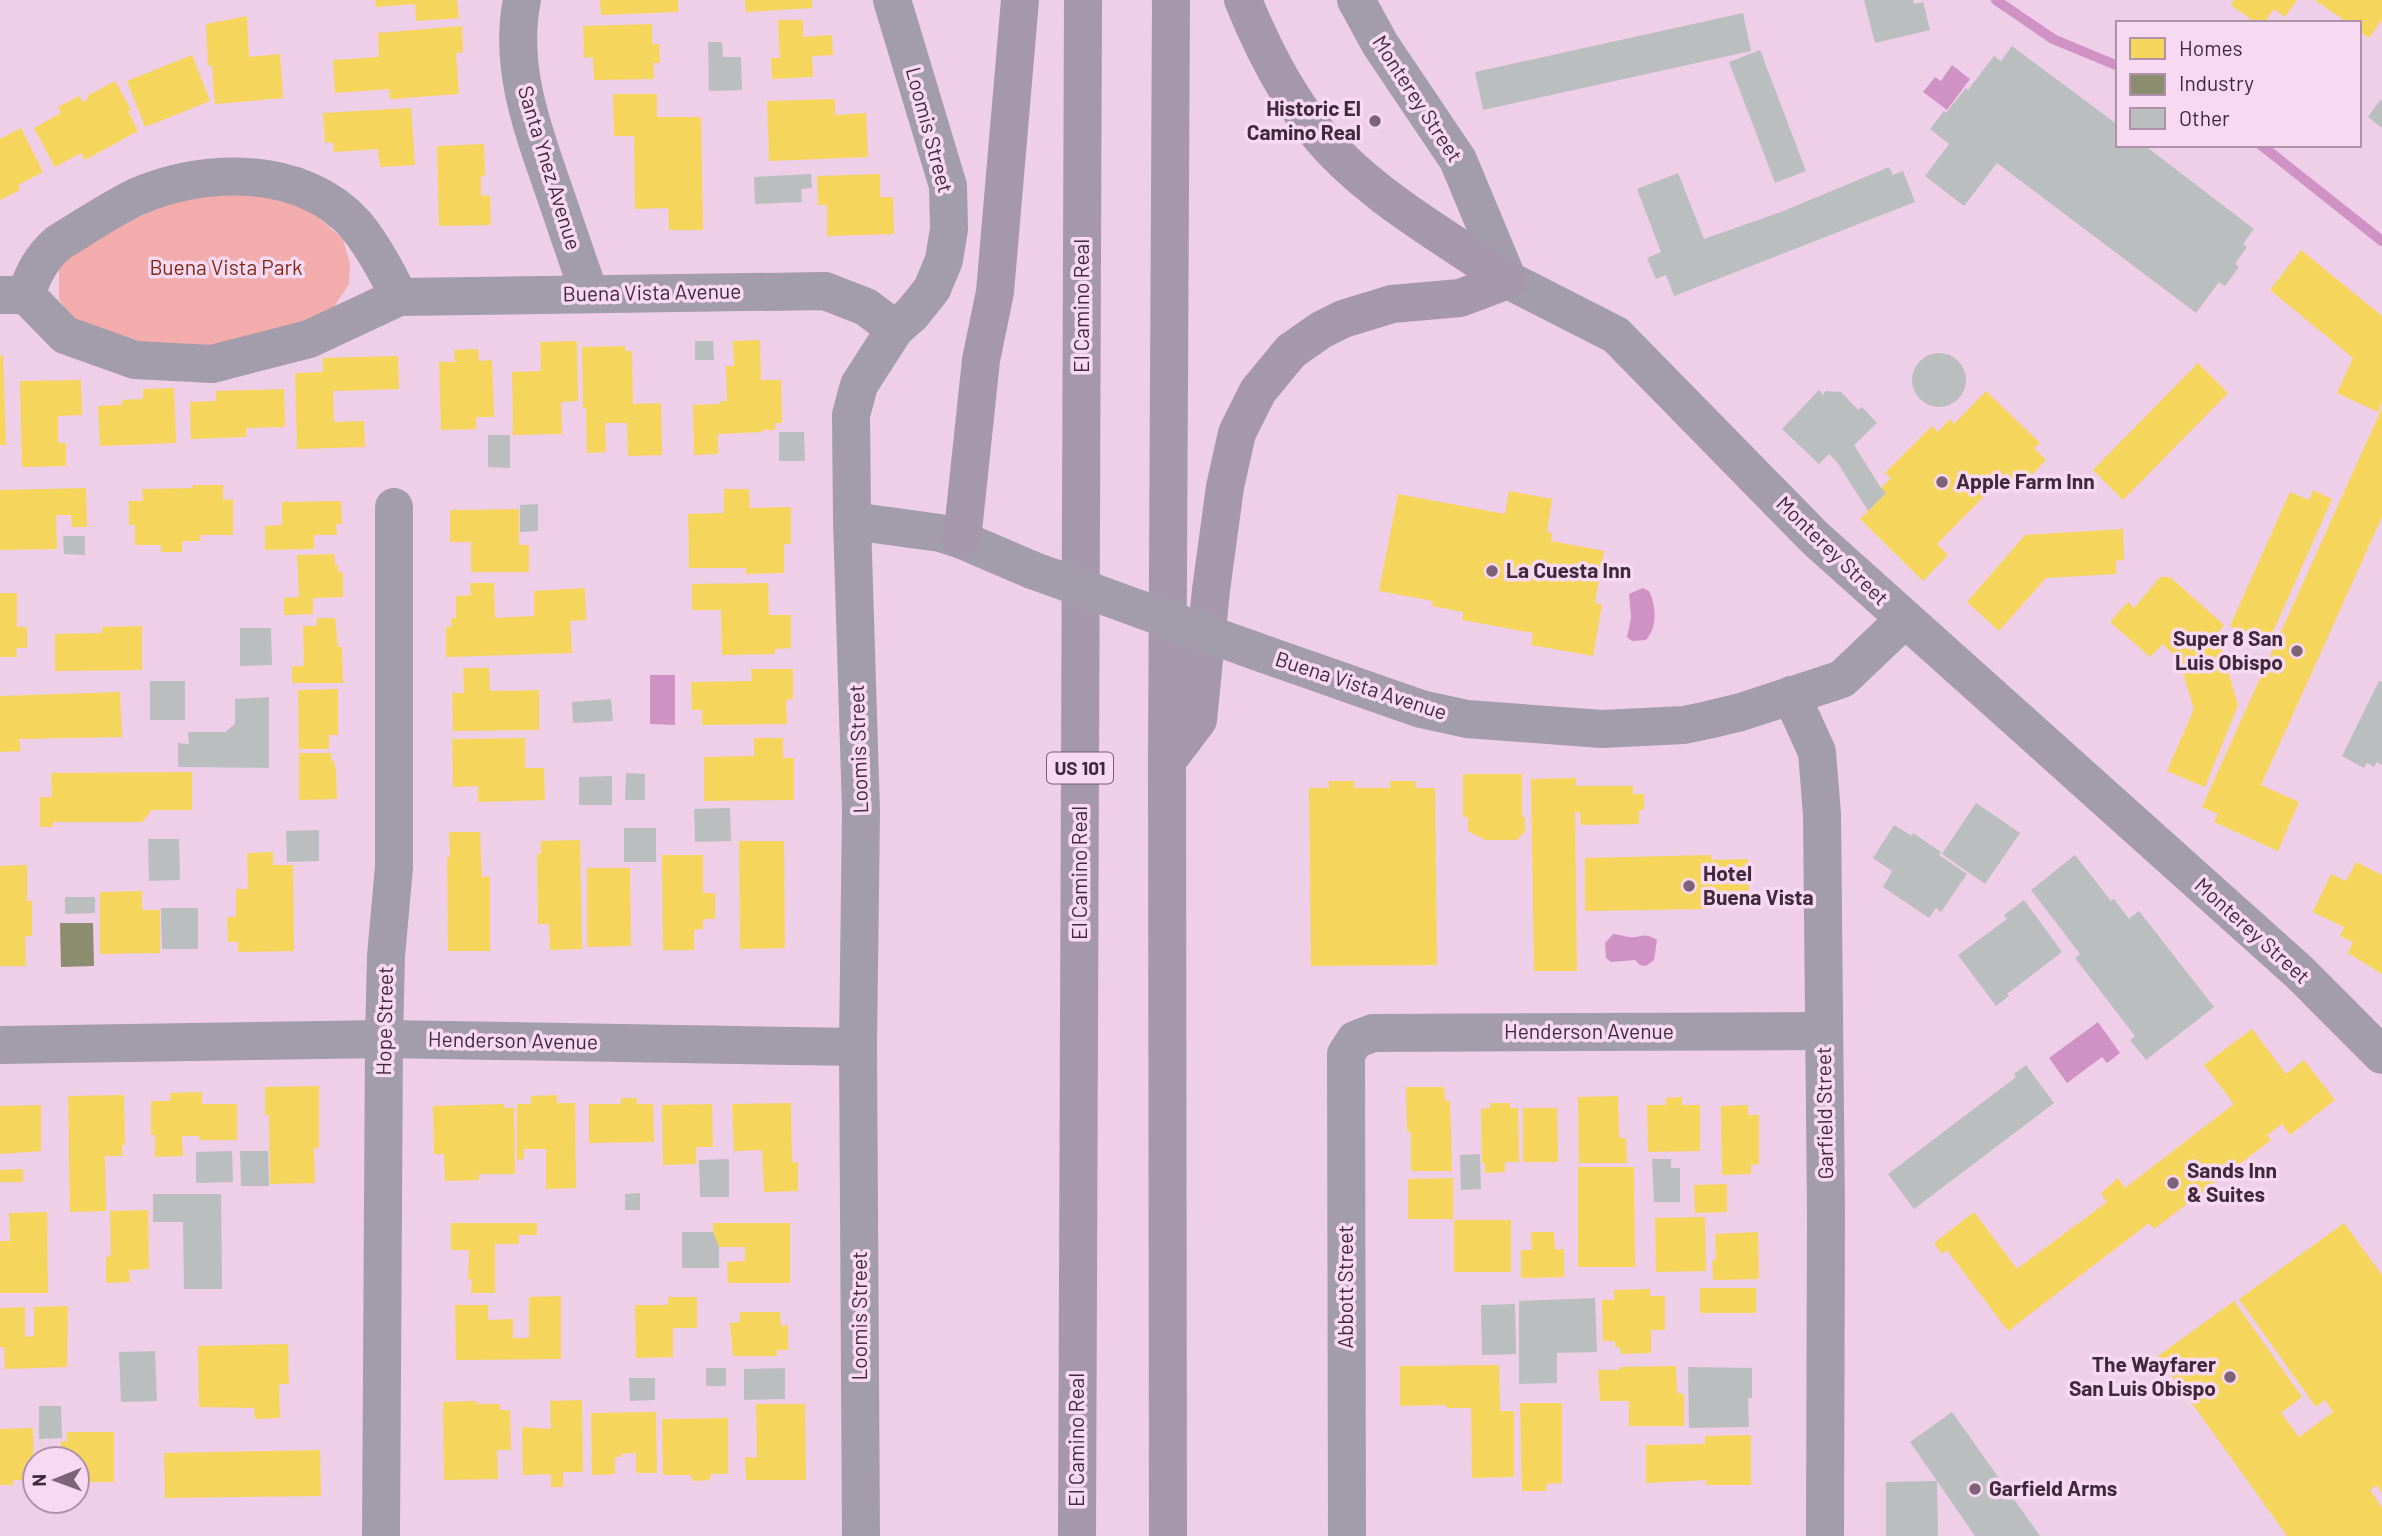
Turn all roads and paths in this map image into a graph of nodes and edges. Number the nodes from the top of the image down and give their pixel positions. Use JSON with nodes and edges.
{"nodes":[{"id":1,"x":523,"y":0,"type":"edge"},
{"id":2,"x":892,"y":0,"type":"edge"},
{"id":3,"x":1020,"y":0,"type":"edge"},
{"id":4,"x":1083,"y":0,"type":"edge"},
{"id":5,"x":1171,"y":0,"type":"edge"},
{"id":6,"x":1244,"y":0,"type":"edge"},
{"id":7,"x":1356,"y":0,"type":"edge"},
{"id":8,"x":1508,"y":280,"type":"junction"},
{"id":9,"x":589,"y":293,"type":"junction"},
{"id":10,"x":13,"y":295,"type":"edge"},
{"id":11,"x":399,"y":297,"type":"junction"},
{"id":12,"x":895,"y":329,"type":"junction"},
{"id":13,"x":394,"y":507,"type":"dead end"},
{"id":14,"x":852,"y":521,"type":"junction"},
{"id":15,"x":962,"y":540,"type":"junction"},
{"id":16,"x":1904,"y":620,"type":"junction"},
{"id":17,"x":1791,"y":695,"type":"junction"},
{"id":18,"x":1167,"y":761,"type":"junction"},
{"id":19,"x":1824,"y":1031,"type":"junction"},
{"id":20,"x":384,"y":1039,"type":"junction"},
{"id":21,"x":1355,"y":1040,"type":"joint"},
{"id":22,"x":0,"y":1045,"type":"edge"},
{"id":23,"x":858,"y":1047,"type":"junction"},
{"id":24,"x":2382,"y":1055,"type":"edge"},
{"id":25,"x":382,"y":1536,"type":"edge"},
{"id":26,"x":861,"y":1536,"type":"edge"},
{"id":27,"x":1077,"y":1536,"type":"edge"},
{"id":28,"x":1168,"y":1536,"type":"edge"},
{"id":29,"x":1347,"y":1536,"type":"edge"},
{"id":30,"x":1825,"y":1536,"type":"edge"}],
"edges":[{"from":1,"to":9,"type":"street","name":"Santa Ynez Avenue"},
{"from":2,"to":12,"type":"street","name":"Loomis Street"},
{"from":3,"to":15,"type":"highway"},
{"from":4,"to":27,"type":"highway","name":"El Camino Real","number":"US 101"},
{"from":5,"to":18,"type":"highway"},
{"from":6,"to":8,"type":"highway"},
{"from":7,"to":8,"type":"street","name":"Monterey Street"},
{"from":8,"to":16,"type":"street","name":"Monterey Street"},
{"from":8,"to":18,"type":"highway"},
{"from":9,"to":11,"type":"street","name":"Buena Vista Avenue"},
{"from":9,"to":12,"type":"street","name":"Buena Vista Avenue"},
{"from":10,"to":11,"type":"street","name":"Buena Vista Avenue"},
{"from":10,"to":11,"type":"street","name":"Buena Vista Avenue"},
{"from":12,"to":14,"type":"street","name":"Loomis Street"},
{"from":13,"to":20,"type":"street","name":"Hope Street"},
{"from":14,"to":15,"type":"street","name":"Buena Vista Avenue"},
{"from":14,"to":23,"type":"street","name":"Loomis Street"},
{"from":15,"to":17,"type":"street","name":"Buena Vista Avenue","bridge":true},
{"from":16,"to":17,"type":"street","name":"Buena Vista Avenue"},
{"from":16,"to":24,"type":"street","name":"Monterey Street"},
{"from":17,"to":19,"type":"street","name":"Garfield Street"},
{"from":18,"to":28,"type":"highway"},
{"from":19,"to":21,"type":"street","name":"Henderson Avenue"},
{"from":19,"to":30,"type":"street","name":"Garfield Street"},
{"from":20,"to":22,"type":"street","name":"Henderson Avenue"},
{"from":20,"to":23,"type":"street","name":"Henderson Avenue"},
{"from":20,"to":25,"type":"street","name":"Hope Street"},
{"from":21,"to":29,"type":"street","name":"Abbott Street"},
{"from":23,"to":26,"type":"street","name":"Loomis Street"}]}
